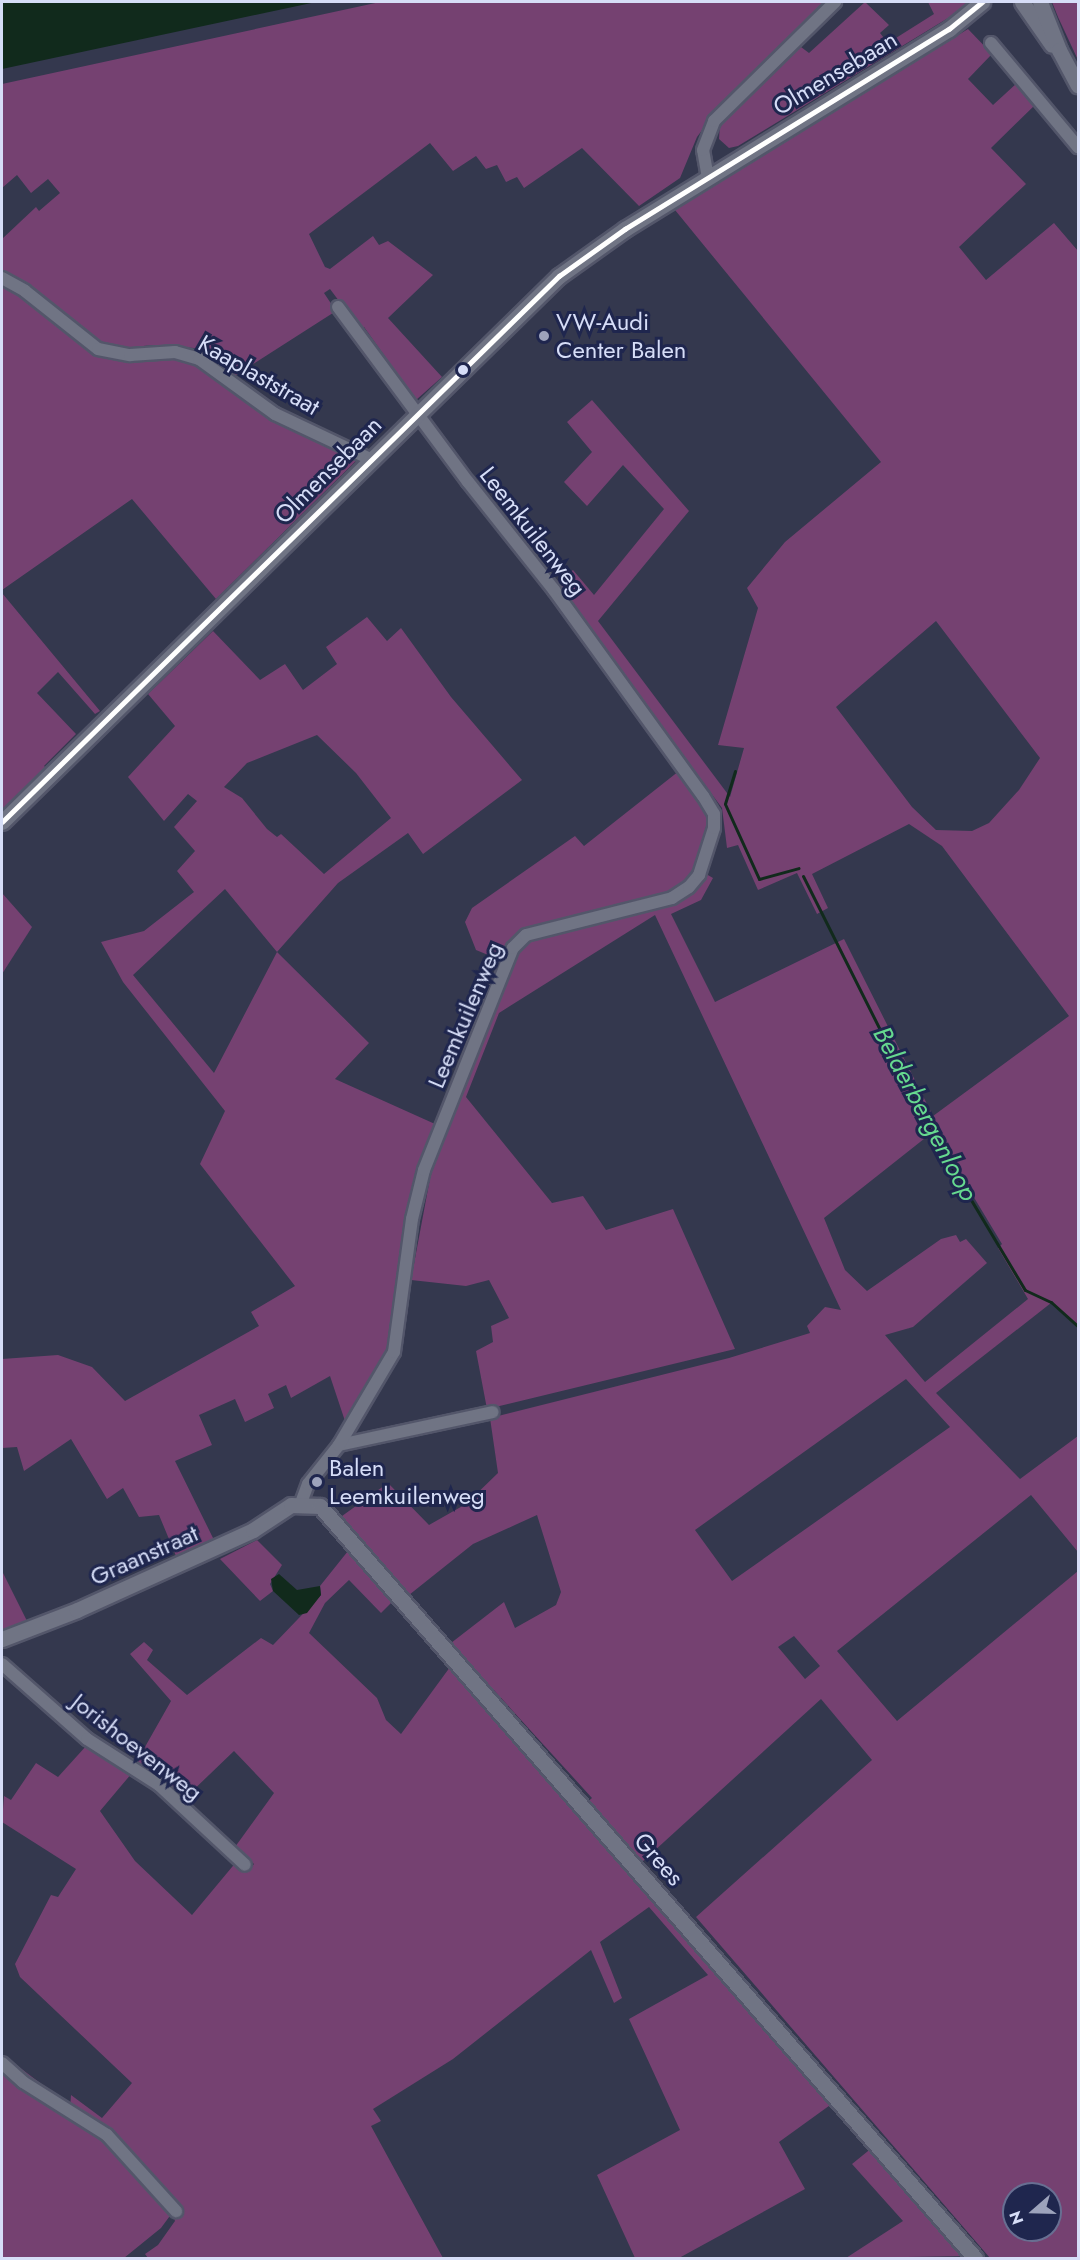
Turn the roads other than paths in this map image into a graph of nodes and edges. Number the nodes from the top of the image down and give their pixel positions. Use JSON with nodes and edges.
{"nodes":[{"id":1,"x":835,"y":2,"type":"edge"},
{"id":2,"x":982,"y":2,"type":"edge"},
{"id":3,"x":1022,"y":2,"type":"edge"},
{"id":4,"x":1040,"y":2,"type":"edge"},
{"id":5,"x":991,"y":43,"type":"dead end"},
{"id":6,"x":1059,"y":50,"type":"junction"},
{"id":7,"x":1078,"y":85,"type":"edge"},
{"id":8,"x":1078,"y":147,"type":"edge"},
{"id":9,"x":708,"y":178,"type":"junction"},
{"id":10,"x":2,"y":278,"type":"edge"},
{"id":11,"x":338,"y":307,"type":"dead end"},
{"id":12,"x":418,"y":413,"type":"junction"},
{"id":13,"x":370,"y":459,"type":"junction"},
{"id":14,"x":2,"y":822,"type":"edge"},
{"id":15,"x":493,"y":1412,"type":"dead end"},
{"id":16,"x":339,"y":1445,"type":"junction"},
{"id":17,"x":301,"y":1503,"type":"junction"},
{"id":18,"x":2,"y":1639,"type":"edge"},
{"id":19,"x":2,"y":1664,"type":"edge"},
{"id":20,"x":245,"y":1865,"type":"dead end"},
{"id":21,"x":2,"y":2063,"type":"edge"},
{"id":22,"x":176,"y":2211,"type":"dead end"},
{"id":23,"x":975,"y":2259,"type":"edge"}],
"edges":[{"from":1,"to":9,"type":"street","name":"Olmensebaan"},
{"from":2,"to":9,"type":"street","name":"Olmensebaan"},
{"from":3,"to":6,"type":"street"},
{"from":4,"to":6,"type":"street"},
{"from":5,"to":8,"type":"street"},
{"from":6,"to":7,"type":"street"},
{"from":9,"to":12,"type":"street","name":"Olmensebaan"},
{"from":10,"to":13,"type":"street","name":"Kaaplaststraat"},
{"from":11,"to":12,"type":"street","name":"Leemkuilenweg"},
{"from":12,"to":13,"type":"street","name":"Olmensebaan"},
{"from":12,"to":16,"type":"street","name":"Leemkuilenweg"},
{"from":13,"to":14,"type":"street","name":"Olmensebaan"},
{"from":15,"to":16,"type":"street"},
{"from":16,"to":17,"type":"street","name":"Leemkuilenweg"},
{"from":17,"to":18,"type":"street","name":"Graanstraat"},
{"from":17,"to":23,"type":"street","name":"Grees"},
{"from":19,"to":20,"type":"street","name":"Jorishoevenweg"},
{"from":21,"to":22,"type":"street"}]}
